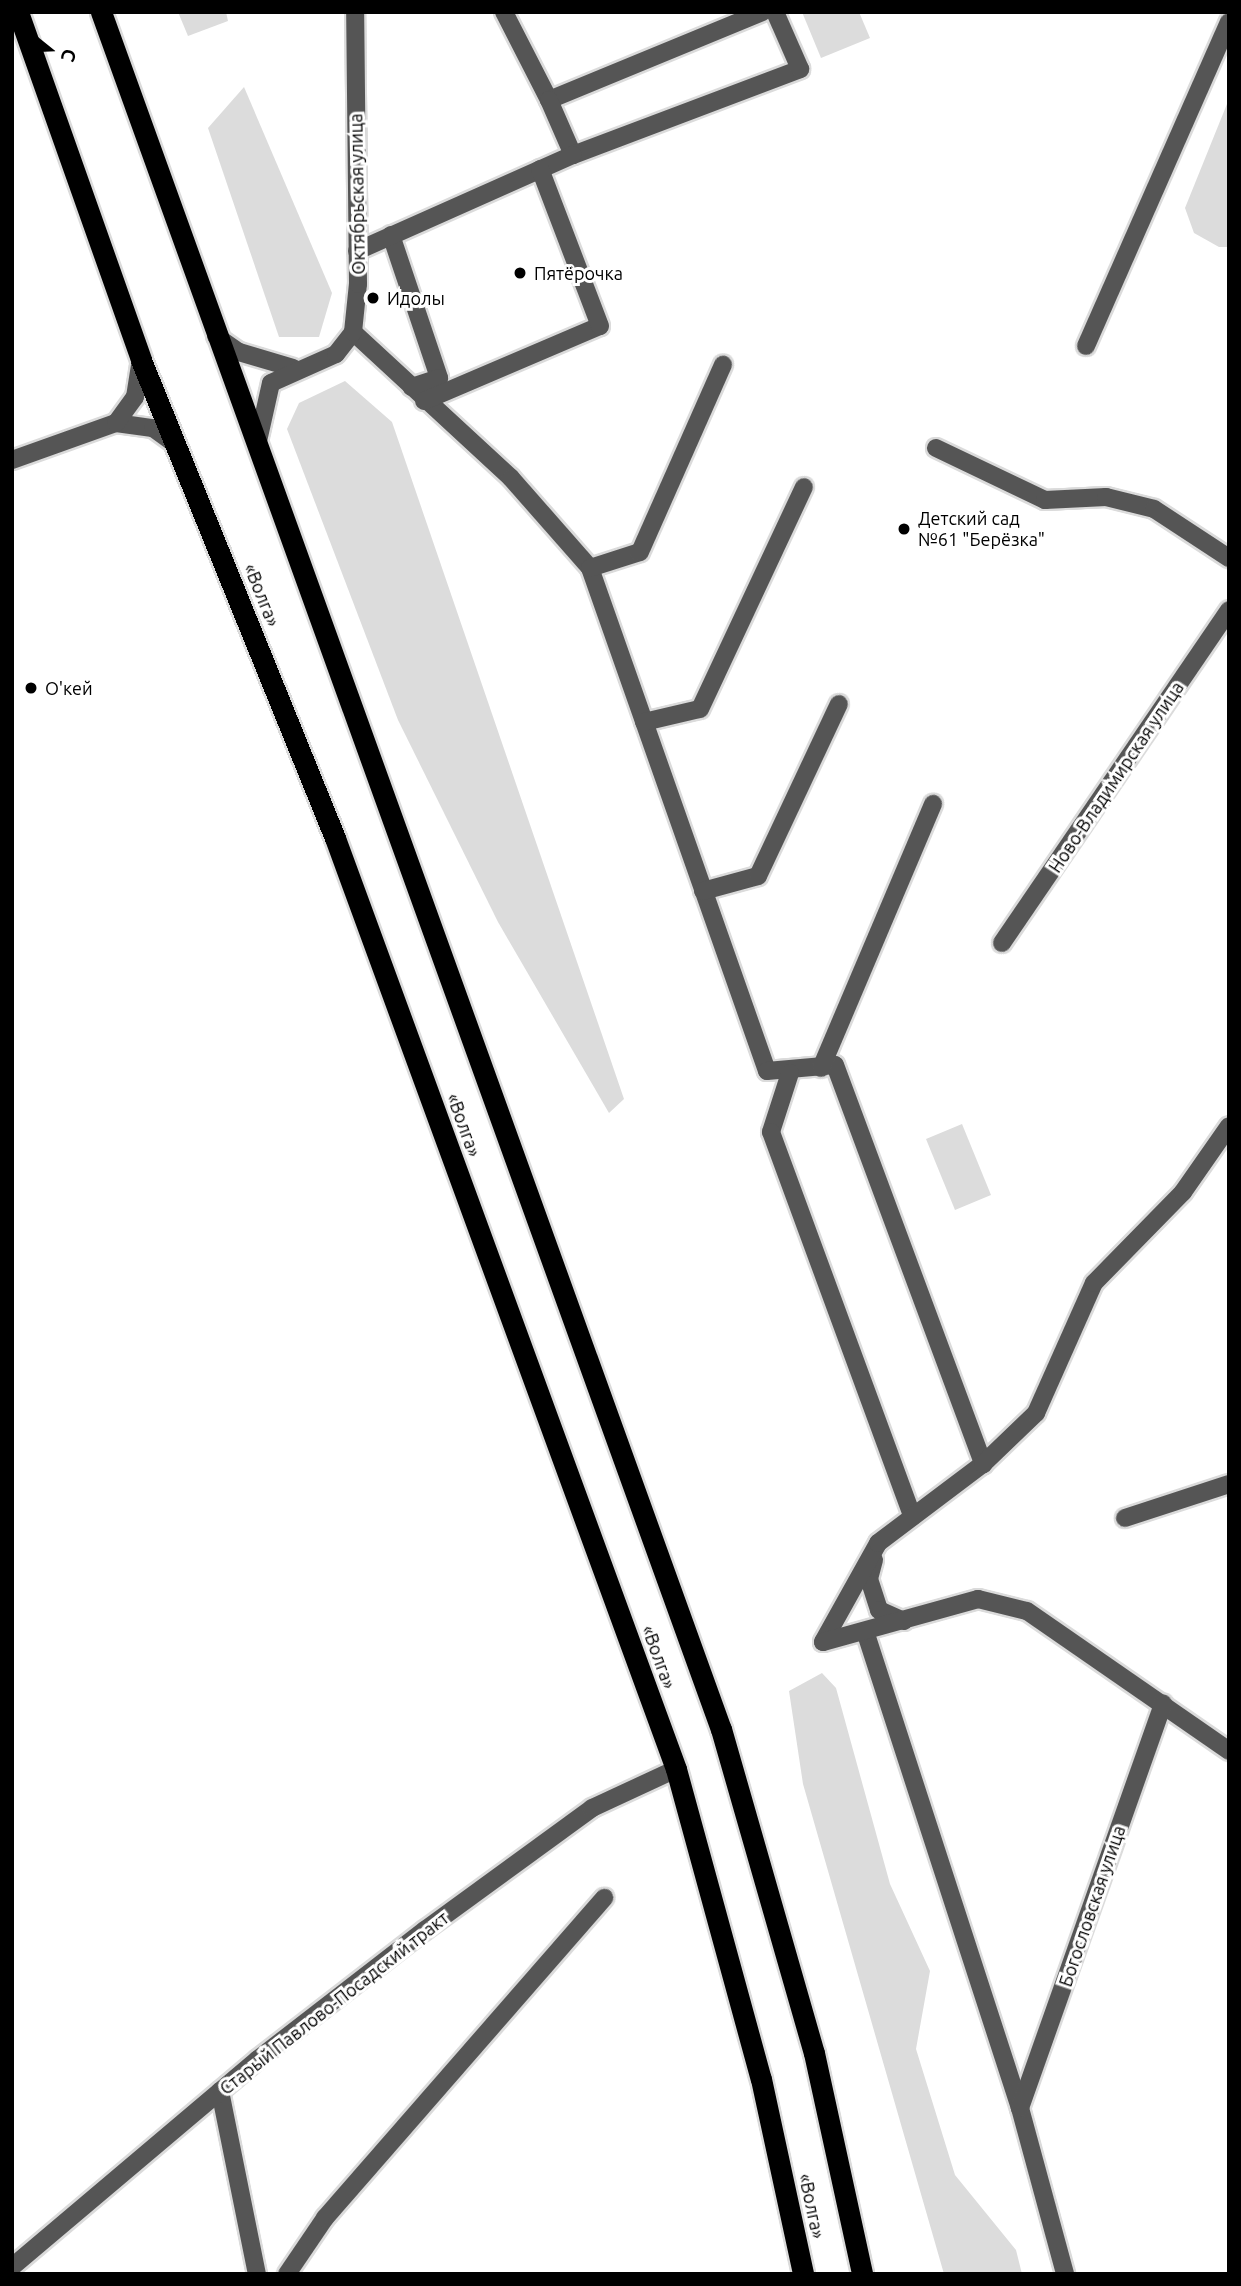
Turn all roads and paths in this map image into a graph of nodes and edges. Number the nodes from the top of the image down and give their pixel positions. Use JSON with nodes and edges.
{"nodes":[{"id":1,"x":18,"y":12,"type":"edge"},
{"id":2,"x":101,"y":12,"type":"edge"},
{"id":3,"x":355,"y":12,"type":"edge"},
{"id":4,"x":504,"y":12,"type":"edge"},
{"id":5,"x":763,"y":12,"type":"edge"},
{"id":6,"x":775,"y":12,"type":"edge"},
{"id":7,"x":1229,"y":22,"type":"edge"},
{"id":8,"x":549,"y":100,"type":"junction"},
{"id":9,"x":573,"y":155,"type":"junction"},
{"id":10,"x":540,"y":169,"type":"junction"},
{"id":11,"x":391,"y":235,"type":"junction"},
{"id":12,"x":357,"y":251,"type":"junction"},
{"id":13,"x":353,"y":332,"type":"junction"},
{"id":14,"x":214,"y":334,"type":"junction"},
{"id":15,"x":1086,"y":346,"type":"dead end"},
{"id":16,"x":141,"y":360,"type":"junction"},
{"id":17,"x":723,"y":365,"type":"dead end"},
{"id":18,"x":293,"y":368,"type":"junction"},
{"id":19,"x":418,"y":394,"type":"junction"},
{"id":20,"x":116,"y":423,"type":"junction"},
{"id":21,"x":936,"y":448,"type":"dead end"},
{"id":22,"x":180,"y":452,"type":"junction"},
{"id":23,"x":259,"y":453,"type":"junction"},
{"id":24,"x":12,"y":460,"type":"edge"},
{"id":25,"x":804,"y":487,"type":"dead end"},
{"id":26,"x":1229,"y":558,"type":"edge"},
{"id":27,"x":590,"y":568,"type":"junction"},
{"id":28,"x":1229,"y":610,"type":"edge"},
{"id":29,"x":839,"y":704,"type":"dead end"},
{"id":30,"x":644,"y":722,"type":"junction"},
{"id":31,"x":933,"y":804,"type":"dead end"},
{"id":32,"x":704,"y":891,"type":"junction"},
{"id":33,"x":1002,"y":943,"type":"dead end"},
{"id":34,"x":821,"y":1068,"type":"junction"},
{"id":35,"x":790,"y":1073,"type":"junction"},
{"id":36,"x":1229,"y":1126,"type":"edge"},
{"id":37,"x":983,"y":1464,"type":"junction"},
{"id":38,"x":1229,"y":1484,"type":"edge"},
{"id":39,"x":913,"y":1517,"type":"junction"},
{"id":40,"x":1125,"y":1518,"type":"dead end"},
{"id":41,"x":878,"y":1543,"type":"junction"},
{"id":42,"x":904,"y":1621,"type":"junction"},
{"id":43,"x":865,"y":1631,"type":"junction"},
{"id":44,"x":1163,"y":1704,"type":"junction"},
{"id":45,"x":1229,"y":1751,"type":"edge"},
{"id":46,"x":676,"y":1769,"type":"junction"},
{"id":47,"x":604,"y":1898,"type":"dead end"},
{"id":48,"x":220,"y":2091,"type":"junction"},
{"id":49,"x":1020,"y":2108,"type":"junction"},
{"id":50,"x":12,"y":2267,"type":"edge"},
{"id":51,"x":257,"y":2274,"type":"edge"},
{"id":52,"x":287,"y":2274,"type":"edge"},
{"id":53,"x":803,"y":2274,"type":"edge"},
{"id":54,"x":862,"y":2274,"type":"edge"},
{"id":55,"x":1065,"y":2274,"type":"edge"}],
"edges":[{"from":1,"to":16,"type":"highway","name":"«Волга»"},
{"from":2,"to":14,"type":"highway","name":"«Волга»"},
{"from":3,"to":12,"type":"street","name":"Октябрьская улица"},
{"from":4,"to":8,"type":"street"},
{"from":5,"to":8,"type":"street"},
{"from":6,"to":9,"type":"street"},
{"from":7,"to":15,"type":"street"},
{"from":8,"to":9,"type":"street"},
{"from":9,"to":10,"type":"street"},
{"from":10,"to":11,"type":"street"},
{"from":10,"to":19,"type":"street"},
{"from":11,"to":12,"type":"street"},
{"from":11,"to":19,"type":"street"},
{"from":12,"to":13,"type":"street","name":"Октябрьская улица"},
{"from":13,"to":18,"type":"street"},
{"from":13,"to":19,"type":"street"},
{"from":14,"to":18,"type":"street"},
{"from":14,"to":23,"type":"highway","name":"«Волга»"},
{"from":16,"to":20,"type":"street"},
{"from":16,"to":22,"type":"highway","name":"«Волга»"},
{"from":17,"to":27,"type":"street"},
{"from":18,"to":23,"type":"street"},
{"from":19,"to":27,"type":"street"},
{"from":20,"to":22,"type":"street"},
{"from":20,"to":24,"type":"street"},
{"from":21,"to":26,"type":"street"},
{"from":22,"to":46,"type":"highway","name":"«Волга»"},
{"from":23,"to":54,"type":"highway","name":"«Волга»"},
{"from":25,"to":30,"type":"street"},
{"from":27,"to":30,"type":"street"},
{"from":28,"to":33,"type":"street","name":"Ново-Владимирская улица"},
{"from":29,"to":32,"type":"street"},
{"from":30,"to":32,"type":"street"},
{"from":31,"to":34,"type":"street"},
{"from":32,"to":35,"type":"street"},
{"from":34,"to":35,"type":"street"},
{"from":34,"to":37,"type":"street"},
{"from":35,"to":39,"type":"street"},
{"from":36,"to":37,"type":"street"},
{"from":37,"to":39,"type":"street"},
{"from":38,"to":40,"type":"street"},
{"from":39,"to":41,"type":"street"},
{"from":41,"to":42,"type":"street"},
{"from":41,"to":43,"type":"street"},
{"from":42,"to":43,"type":"street"},
{"from":42,"to":44,"type":"street"},
{"from":43,"to":49,"type":"street"},
{"from":44,"to":45,"type":"street"},
{"from":44,"to":49,"type":"street","name":"Богословская улица"},
{"from":46,"to":48,"type":"street","name":"Старый Павлово-Посадский тракт"},
{"from":46,"to":53,"type":"highway","name":"«Волга»"},
{"from":47,"to":52,"type":"street"},
{"from":48,"to":50,"type":"street","name":"Старый Павлово-Посадский тракт"},
{"from":48,"to":51,"type":"street"},
{"from":49,"to":55,"type":"street"}]}
